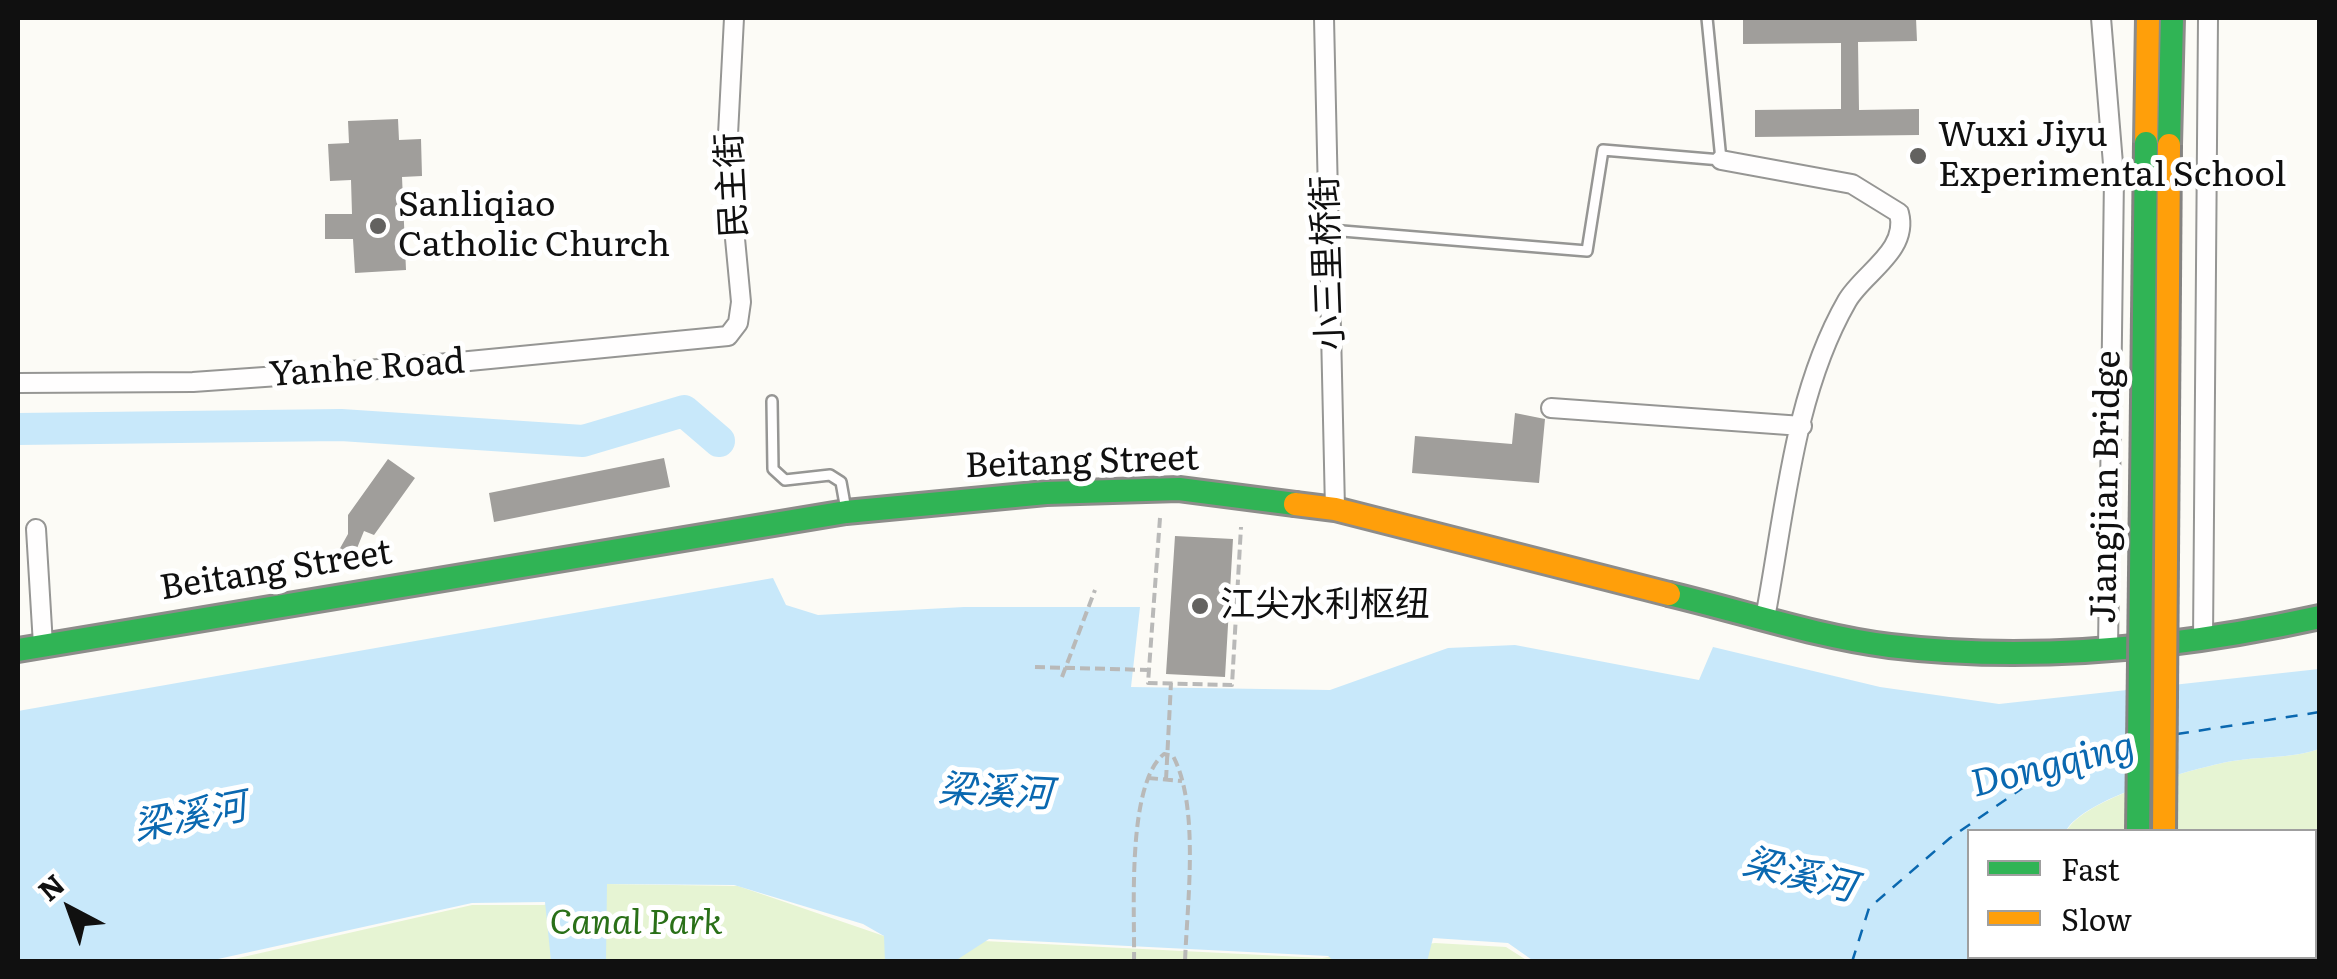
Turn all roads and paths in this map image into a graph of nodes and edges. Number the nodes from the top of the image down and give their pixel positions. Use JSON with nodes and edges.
{"nodes":[{"id":1,"x":734,"y":18,"type":"edge"},
{"id":2,"x":1324,"y":18,"type":"edge"},
{"id":3,"x":1706,"y":18,"type":"edge"},
{"id":4,"x":2100,"y":18,"type":"edge"},
{"id":5,"x":2148,"y":18,"type":"edge"},
{"id":6,"x":2172,"y":18,"type":"edge"},
{"id":7,"x":2208,"y":18,"type":"edge"},
{"id":8,"x":2158,"y":144,"type":"junction"},
{"id":9,"x":1721,"y":160,"type":"junction"},
{"id":10,"x":1328,"y":230,"type":"junction"},
{"id":11,"x":716,"y":340,"type":"joint"},
{"id":12,"x":18,"y":382,"type":"edge"},
{"id":13,"x":772,"y":402,"type":"dead end"},
{"id":14,"x":1551,"y":408,"type":"dead end"},
{"id":15,"x":1802,"y":426,"type":"junction"},
{"id":16,"x":1335,"y":509,"type":"junction"},
{"id":17,"x":846,"y":512,"type":"junction"},
{"id":18,"x":1160,"y":518,"type":"dead end"},
{"id":19,"x":1241,"y":527,"type":"dead end"},
{"id":20,"x":36,"y":528,"type":"dead end"},
{"id":21,"x":1096,"y":590,"type":"dead end"},
{"id":22,"x":2320,"y":617,"type":"edge"},
{"id":23,"x":1765,"y":618,"type":"junction"},
{"id":24,"x":2204,"y":639,"type":"junction"},
{"id":25,"x":43,"y":645,"type":"junction"},
{"id":26,"x":18,"y":650,"type":"edge"},
{"id":27,"x":2108,"y":650,"type":"junction"},
{"id":28,"x":1035,"y":667,"type":"dead end"},
{"id":29,"x":1066,"y":668,"type":"junction"},
{"id":30,"x":1149,"y":670,"type":"junction"},
{"id":31,"x":1062,"y":677,"type":"dead end"},
{"id":32,"x":1171,"y":683,"type":"junction"},
{"id":33,"x":1148,"y":778,"type":"junction"},
{"id":34,"x":1166,"y":780,"type":"junction"},
{"id":35,"x":1182,"y":782,"type":"junction"},
{"id":36,"x":2138,"y":829,"type":"edge"},
{"id":37,"x":2164,"y":829,"type":"edge"},
{"id":38,"x":1134,"y":962,"type":"edge"},
{"id":39,"x":1185,"y":962,"type":"edge"}],
"edges":[{"from":1,"to":11,"type":"street","name":"民主街"},
{"from":2,"to":10,"type":"street","name":"小三里桥街"},
{"from":3,"to":9,"type":"lane"},
{"from":4,"to":27,"type":"street"},
{"from":5,"to":8,"type":"main road"},
{"from":6,"to":8,"type":"main road"},
{"from":7,"to":24,"type":"street"},
{"from":8,"to":36,"type":"main road","name":"Jiangjian Bridge","bridge":true},
{"from":8,"to":37,"type":"main road","name":"Jiangjian Bridge","bridge":true},
{"from":9,"to":10,"type":"lane"},
{"from":9,"to":15,"type":"street"},
{"from":10,"to":16,"type":"street","name":"小三里桥街"},
{"from":11,"to":12,"type":"street","name":"Yanhe Road"},
{"from":13,"to":17,"type":"lane"},
{"from":14,"to":15,"type":"street"},
{"from":15,"to":23,"type":"street"},
{"from":16,"to":17,"type":"main road","name":"Beitang Street"},
{"from":16,"to":23,"type":"main road","name":"Beitang Street"},
{"from":17,"to":25,"type":"main road","name":"Beitang Street"},
{"from":18,"to":30,"type":"path"},
{"from":19,"to":32,"type":"path"},
{"from":20,"to":25,"type":"street"},
{"from":21,"to":29,"type":"path"},
{"from":22,"to":24,"type":"main road","name":"Beitang Street"},
{"from":23,"to":27,"type":"main road","name":"Beitang Street"},
{"from":24,"to":27,"type":"main road","name":"Beitang Street"},
{"from":25,"to":26,"type":"main road","name":"Beitang Street"},
{"from":28,"to":29,"type":"path"},
{"from":29,"to":30,"type":"path"},
{"from":29,"to":31,"type":"path"},
{"from":30,"to":32,"type":"path"},
{"from":32,"to":34,"type":"path"},
{"from":33,"to":34,"type":"path"},
{"from":33,"to":35,"type":"path","bridge":true},
{"from":33,"to":38,"type":"path","bridge":true},
{"from":34,"to":35,"type":"path"},
{"from":35,"to":39,"type":"path","bridge":true}]}
